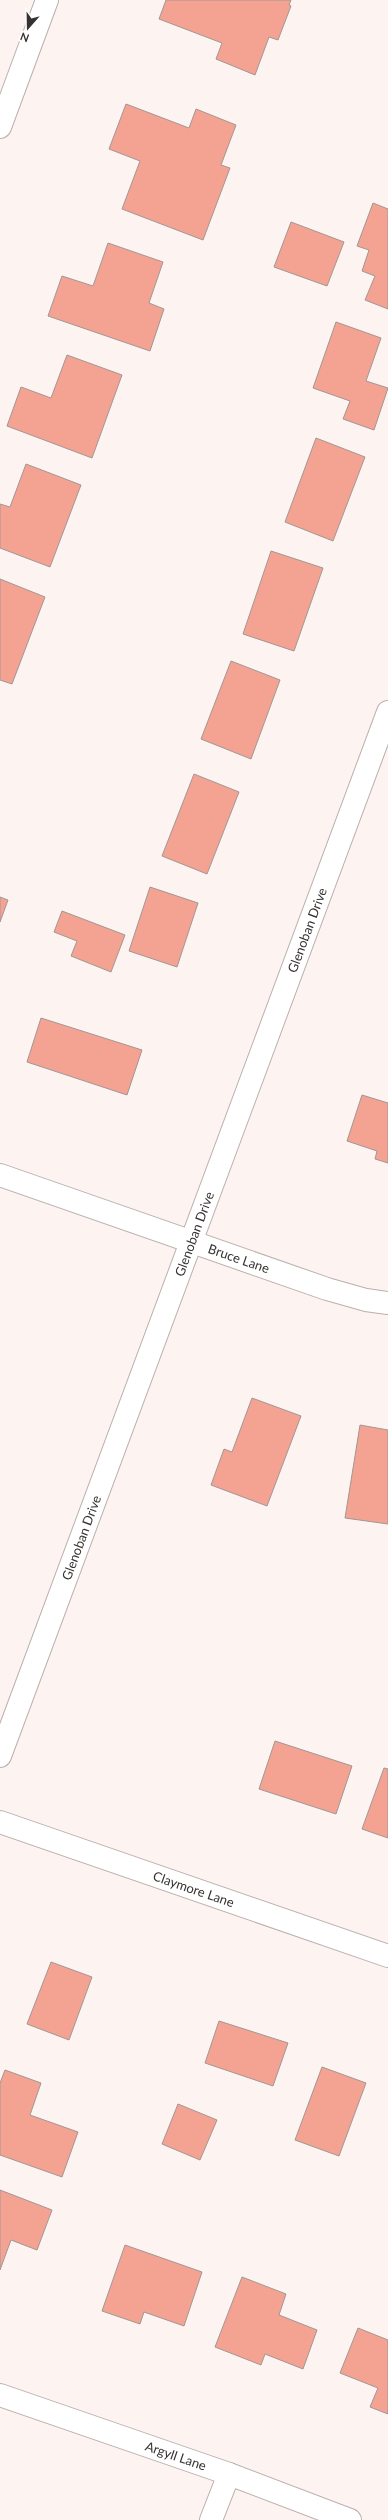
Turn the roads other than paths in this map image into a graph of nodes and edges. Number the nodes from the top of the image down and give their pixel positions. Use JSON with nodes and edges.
{"nodes":[{"id":1,"x":47,"y":0,"type":"edge"},
{"id":2,"x":0,"y":127,"type":"edge"},
{"id":3,"x":388,"y":712,"type":"edge"},
{"id":4,"x":0,"y":1175,"type":"edge"},
{"id":5,"x":191,"y":1242,"type":"junction"},
{"id":6,"x":388,"y":1303,"type":"edge"},
{"id":7,"x":0,"y":1756,"type":"edge"},
{"id":8,"x":0,"y":1822,"type":"edge"},
{"id":9,"x":388,"y":1956,"type":"edge"},
{"id":10,"x":0,"y":2395,"type":"edge"},
{"id":11,"x":229,"y":2474,"type":"junction"},
{"id":12,"x":211,"y":2520,"type":"edge"},
{"id":13,"x":350,"y":2520,"type":"edge"}],
"edges":[{"from":1,"to":2,"type":"street"},
{"from":3,"to":5,"type":"street","name":"Glenoban Drive"},
{"from":4,"to":5,"type":"street","name":"Bruce Lane"},
{"from":5,"to":6,"type":"street","name":"Bruce Lane"},
{"from":5,"to":7,"type":"street","name":"Glenoban Drive"},
{"from":8,"to":9,"type":"street","name":"Claymore Lane"},
{"from":10,"to":11,"type":"street","name":"Argyll Lane"},
{"from":11,"to":12,"type":"street"},
{"from":11,"to":13,"type":"street","name":"Argyll Lane"}]}
